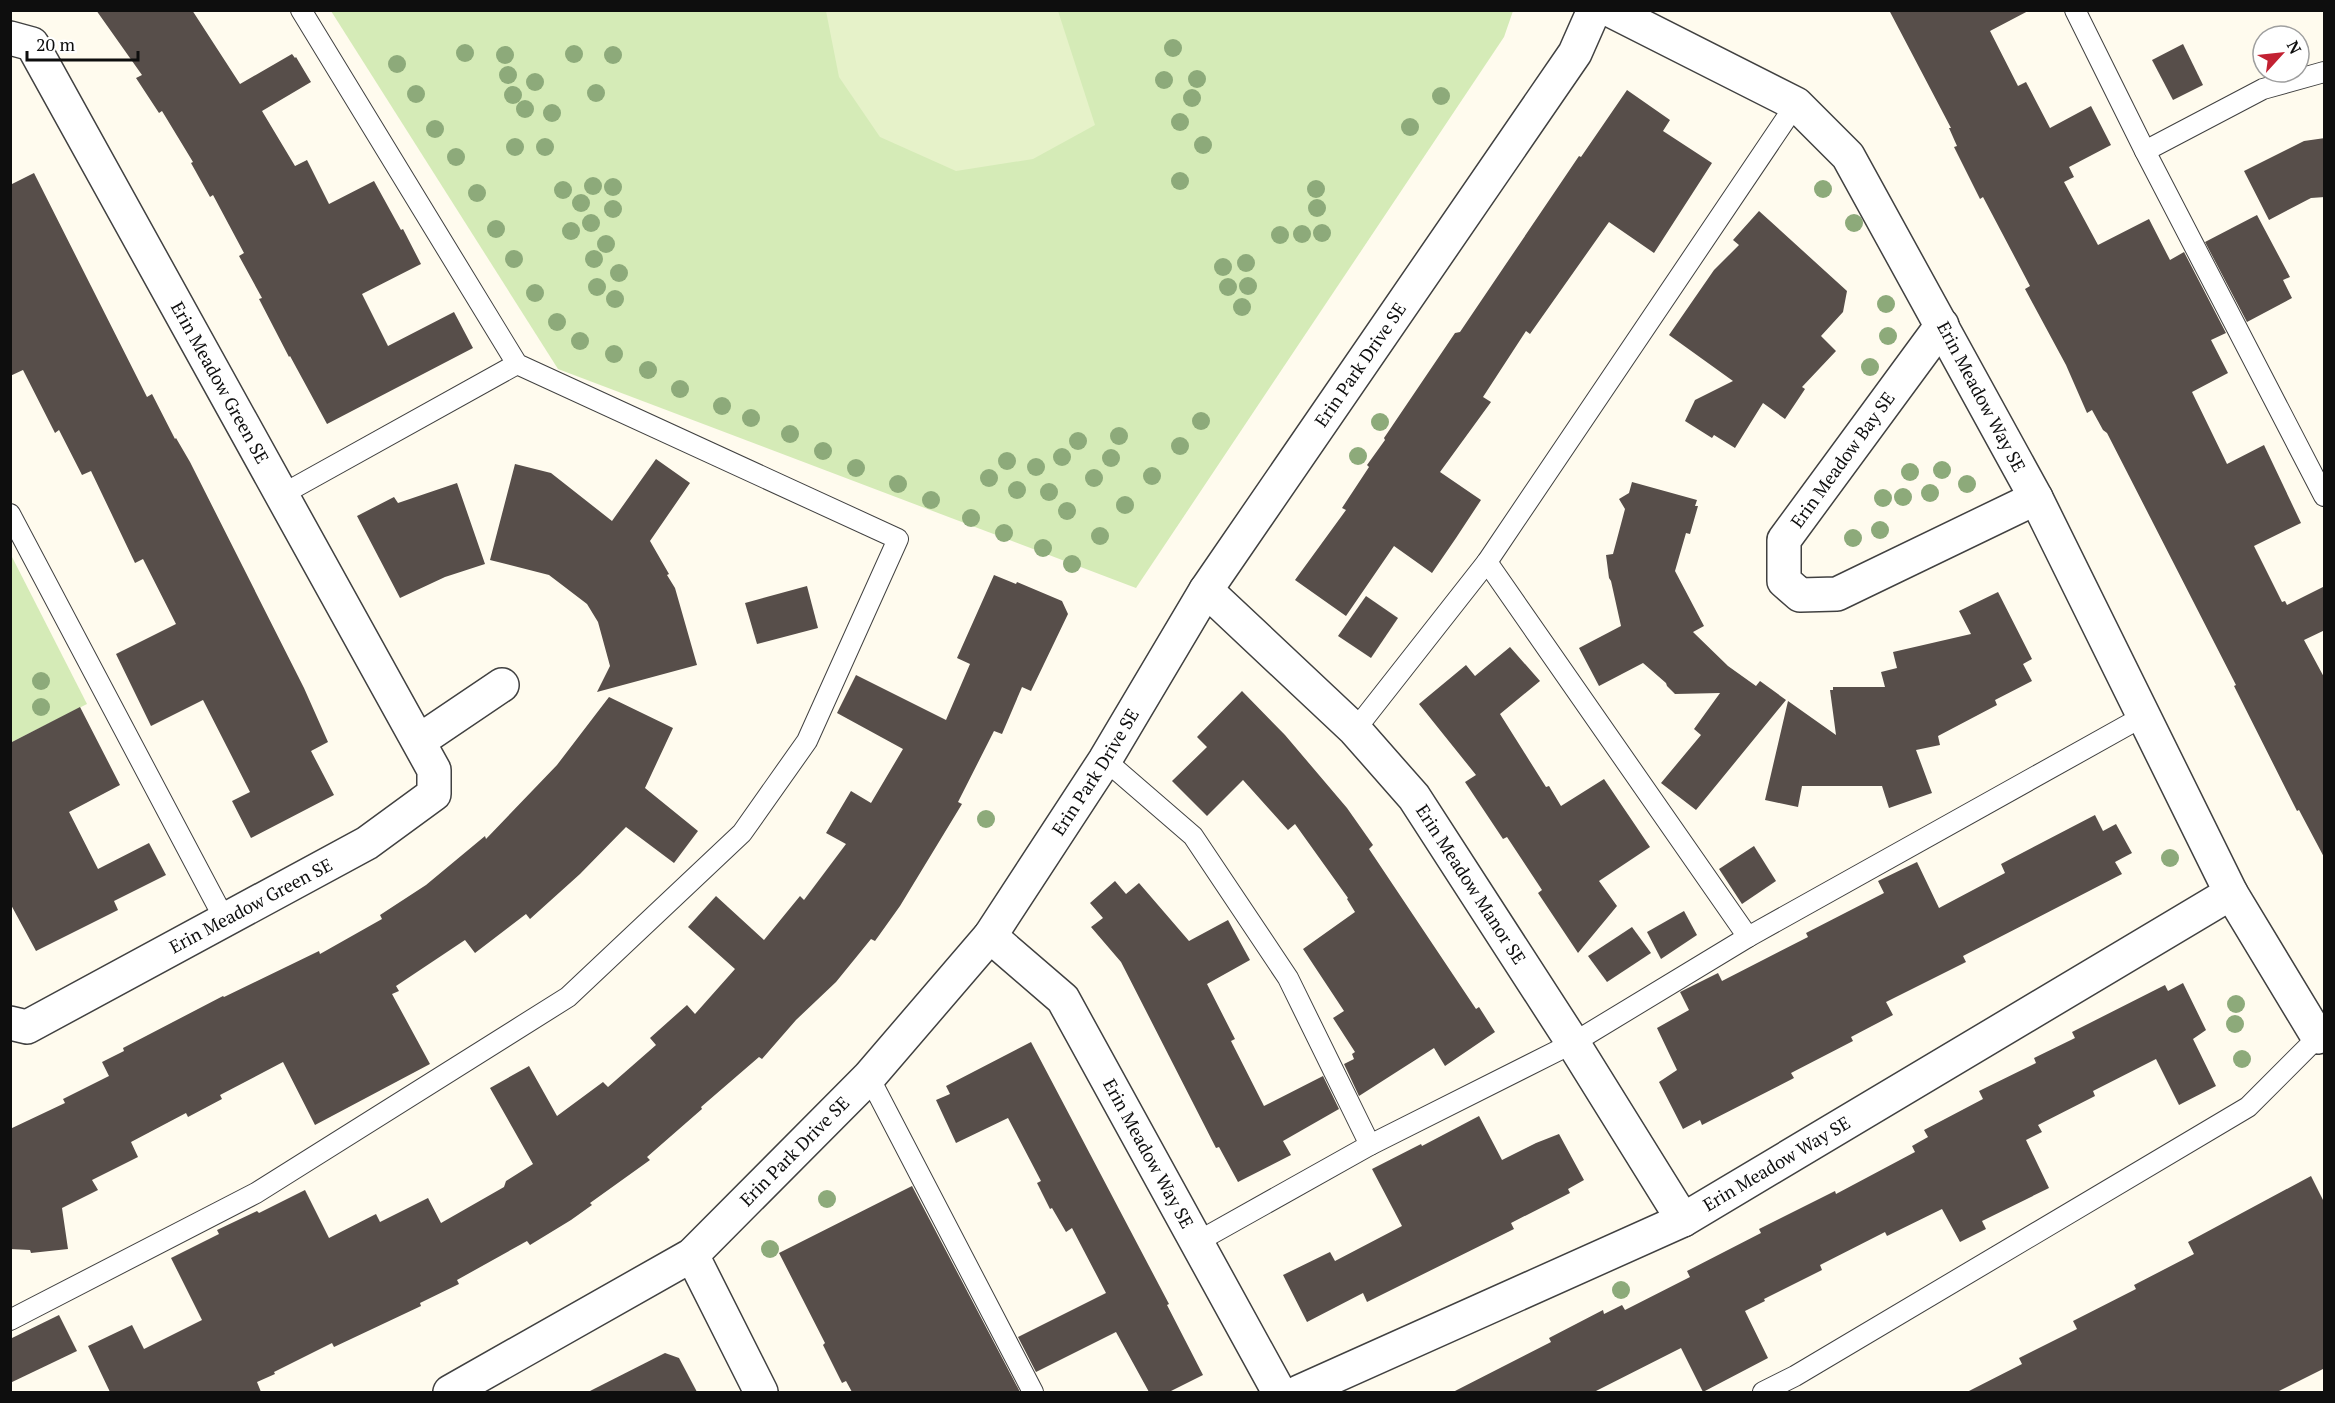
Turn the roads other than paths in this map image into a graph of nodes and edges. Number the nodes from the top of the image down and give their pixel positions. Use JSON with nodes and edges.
{"nodes":[{"id":1,"x":302,"y":10,"type":"edge"},
{"id":2,"x":1594,"y":10,"type":"edge"},
{"id":3,"x":1610,"y":10,"type":"edge"},
{"id":4,"x":2075,"y":10,"type":"edge"},
{"id":5,"x":10,"y":38,"type":"edge"},
{"id":6,"x":2325,"y":72,"type":"edge"},
{"id":7,"x":1797,"y":104,"type":"junction"},
{"id":8,"x":2145,"y":151,"type":"junction"},
{"id":9,"x":1942,"y":325,"type":"junction"},
{"id":10,"x":517,"y":364,"type":"junction"},
{"id":11,"x":283,"y":494,"type":"junction"},
{"id":12,"x":2325,"y":496,"type":"edge"},
{"id":13,"x":2036,"y":498,"type":"junction"},
{"id":14,"x":10,"y":514,"type":"edge"},
{"id":15,"x":1487,"y":562,"type":"junction"},
{"id":16,"x":1206,"y":590,"type":"junction"},
{"id":17,"x":502,"y":685,"type":"dead end"},
{"id":18,"x":2142,"y":717,"type":"junction"},
{"id":19,"x":1355,"y":730,"type":"junction"},
{"id":20,"x":419,"y":741,"type":"junction"},
{"id":21,"x":1106,"y":759,"type":"junction"},
{"id":22,"x":2231,"y":893,"type":"junction"},
{"id":23,"x":225,"y":920,"type":"junction"},
{"id":24,"x":990,"y":936,"type":"junction"},
{"id":25,"x":1748,"y":937,"type":"junction"},
{"id":26,"x":10,"y":1023,"type":"edge"},
{"id":27,"x":2318,"y":1037,"type":"joint"},
{"id":28,"x":1573,"y":1043,"type":"junction"},
{"id":29,"x":869,"y":1077,"type":"junction"},
{"id":30,"x":1370,"y":1145,"type":"junction"},
{"id":31,"x":1683,"y":1220,"type":"junction"},
{"id":32,"x":1197,"y":1242,"type":"junction"},
{"id":33,"x":692,"y":1255,"type":"junction"},
{"id":34,"x":10,"y":1320,"type":"edge"},
{"id":35,"x":461,"y":1390,"type":"edge"},
{"id":36,"x":761,"y":1392,"type":"edge"},
{"id":37,"x":1033,"y":1392,"type":"edge"},
{"id":38,"x":1278,"y":1392,"type":"edge"},
{"id":39,"x":1299,"y":1392,"type":"edge"},
{"id":40,"x":1763,"y":1392,"type":"edge"}],
"edges":[{"from":1,"to":10,"type":"lane"},
{"from":2,"to":16,"type":"street","name":"Erin Park Drive SE"},
{"from":3,"to":7,"type":"street","name":"Erin Meadow Way SE"},
{"from":4,"to":8,"type":"lane"},
{"from":5,"to":11,"type":"street","name":"Erin Meadow Green SE"},
{"from":6,"to":8,"type":"lane"},
{"from":7,"to":9,"type":"street","name":"Erin Meadow Way SE"},
{"from":7,"to":15,"type":"lane"},
{"from":8,"to":12,"type":"lane"},
{"from":9,"to":13,"type":"street","name":"Erin Meadow Way SE"},
{"from":9,"to":13,"type":"street","name":"Erin Meadow Bay SE"},
{"from":10,"to":11,"type":"lane"},
{"from":10,"to":34,"type":"lane"},
{"from":11,"to":20,"type":"street","name":"Erin Meadow Green SE"},
{"from":13,"to":18,"type":"street","name":"Erin Meadow Way SE"},
{"from":14,"to":23,"type":"lane"},
{"from":15,"to":19,"type":"lane"},
{"from":15,"to":25,"type":"lane"},
{"from":16,"to":19,"type":"street","name":"Erin Meadow Manor SE"},
{"from":16,"to":21,"type":"street","name":"Erin Park Drive SE"},
{"from":17,"to":20,"type":"street"},
{"from":18,"to":22,"type":"street","name":"Erin Meadow Way SE"},
{"from":18,"to":25,"type":"lane"},
{"from":19,"to":28,"type":"street","name":"Erin Meadow Manor SE"},
{"from":20,"to":23,"type":"street","name":"Erin Meadow Green SE"},
{"from":21,"to":24,"type":"street","name":"Erin Park Drive SE"},
{"from":21,"to":30,"type":"lane"},
{"from":22,"to":27,"type":"street","name":"Erin Meadow Way SE"},
{"from":22,"to":31,"type":"street","name":"Erin Meadow Way SE"},
{"from":23,"to":26,"type":"street","name":"Erin Meadow Green SE"},
{"from":24,"to":29,"type":"street","name":"Erin Park Drive SE"},
{"from":24,"to":32,"type":"street","name":"Erin Meadow Way SE"},
{"from":25,"to":28,"type":"lane"},
{"from":27,"to":40,"type":"lane"},
{"from":28,"to":30,"type":"lane"},
{"from":28,"to":31,"type":"street","name":"Erin Meadow Manor SE"},
{"from":29,"to":33,"type":"street","name":"Erin Park Drive SE"},
{"from":29,"to":37,"type":"lane"},
{"from":30,"to":32,"type":"lane"},
{"from":31,"to":39,"type":"street","name":"Erin Meadow Way SE"},
{"from":32,"to":38,"type":"street","name":"Erin Meadow Way SE"},
{"from":33,"to":35,"type":"street","name":"Erin Park Drive SE"},
{"from":33,"to":36,"type":"street"}]}
